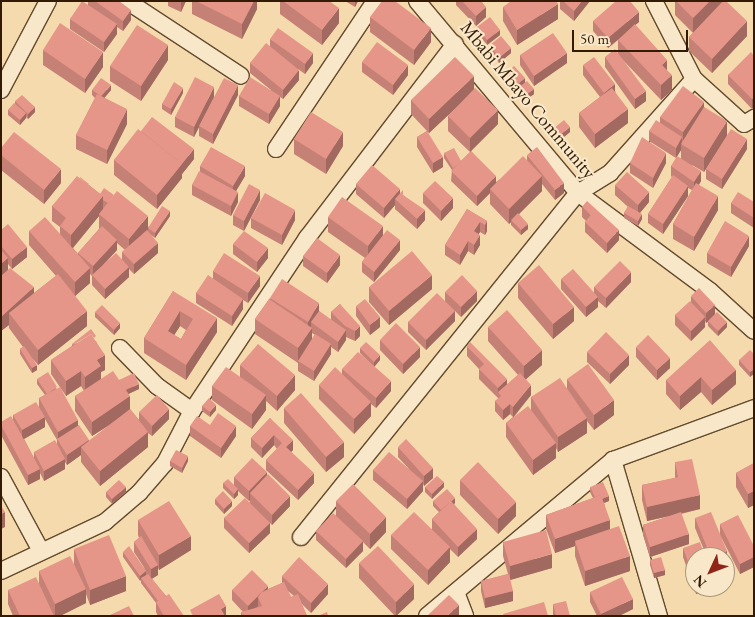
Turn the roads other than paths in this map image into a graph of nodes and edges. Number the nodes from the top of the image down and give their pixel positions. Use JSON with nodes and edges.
{"nodes":[{"id":1,"x":48,"y":1,"type":"edge"},
{"id":2,"x":127,"y":1,"type":"edge"},
{"id":3,"x":375,"y":1,"type":"edge"},
{"id":4,"x":417,"y":1,"type":"edge"},
{"id":5,"x":654,"y":1,"type":"edge"},
{"id":6,"x":455,"y":44,"type":"junction"},
{"id":7,"x":241,"y":76,"type":"dead end"},
{"id":8,"x":694,"y":79,"type":"junction"},
{"id":9,"x":1,"y":90,"type":"edge"},
{"id":10,"x":754,"y":118,"type":"edge"},
{"id":11,"x":276,"y":149,"type":"dead end"},
{"id":12,"x":578,"y":193,"type":"junction"},
{"id":13,"x":754,"y":331,"type":"edge"},
{"id":14,"x":120,"y":348,"type":"dead end"},
{"id":15,"x":754,"y":408,"type":"edge"},
{"id":16,"x":192,"y":411,"type":"junction"},
{"id":17,"x":613,"y":460,"type":"junction"},
{"id":18,"x":1,"y":477,"type":"edge"},
{"id":19,"x":301,"y":537,"type":"dead end"},
{"id":20,"x":40,"y":549,"type":"junction"},
{"id":21,"x":1,"y":571,"type":"edge"},
{"id":22,"x":456,"y":592,"type":"junction"},
{"id":23,"x":427,"y":616,"type":"edge"},
{"id":24,"x":465,"y":616,"type":"edge"},
{"id":25,"x":659,"y":616,"type":"edge"}],
"edges":[{"from":1,"to":9,"type":"street"},
{"from":2,"to":7,"type":"street"},
{"from":3,"to":11,"type":"street"},
{"from":4,"to":6,"type":"street","name":"Mbabi Mbayo Community"},
{"from":5,"to":8,"type":"street"},
{"from":6,"to":12,"type":"street","name":"Mbabi Mbayo Community"},
{"from":6,"to":16,"type":"street"},
{"from":8,"to":10,"type":"street"},
{"from":8,"to":12,"type":"street"},
{"from":12,"to":13,"type":"street","name":"Mbabi Mbayo Community"},
{"from":12,"to":19,"type":"street"},
{"from":14,"to":16,"type":"street"},
{"from":15,"to":17,"type":"street"},
{"from":16,"to":20,"type":"street"},
{"from":17,"to":22,"type":"street"},
{"from":17,"to":25,"type":"street"},
{"from":18,"to":20,"type":"street"},
{"from":20,"to":21,"type":"street"},
{"from":22,"to":23,"type":"street"},
{"from":22,"to":24,"type":"street"}]}
